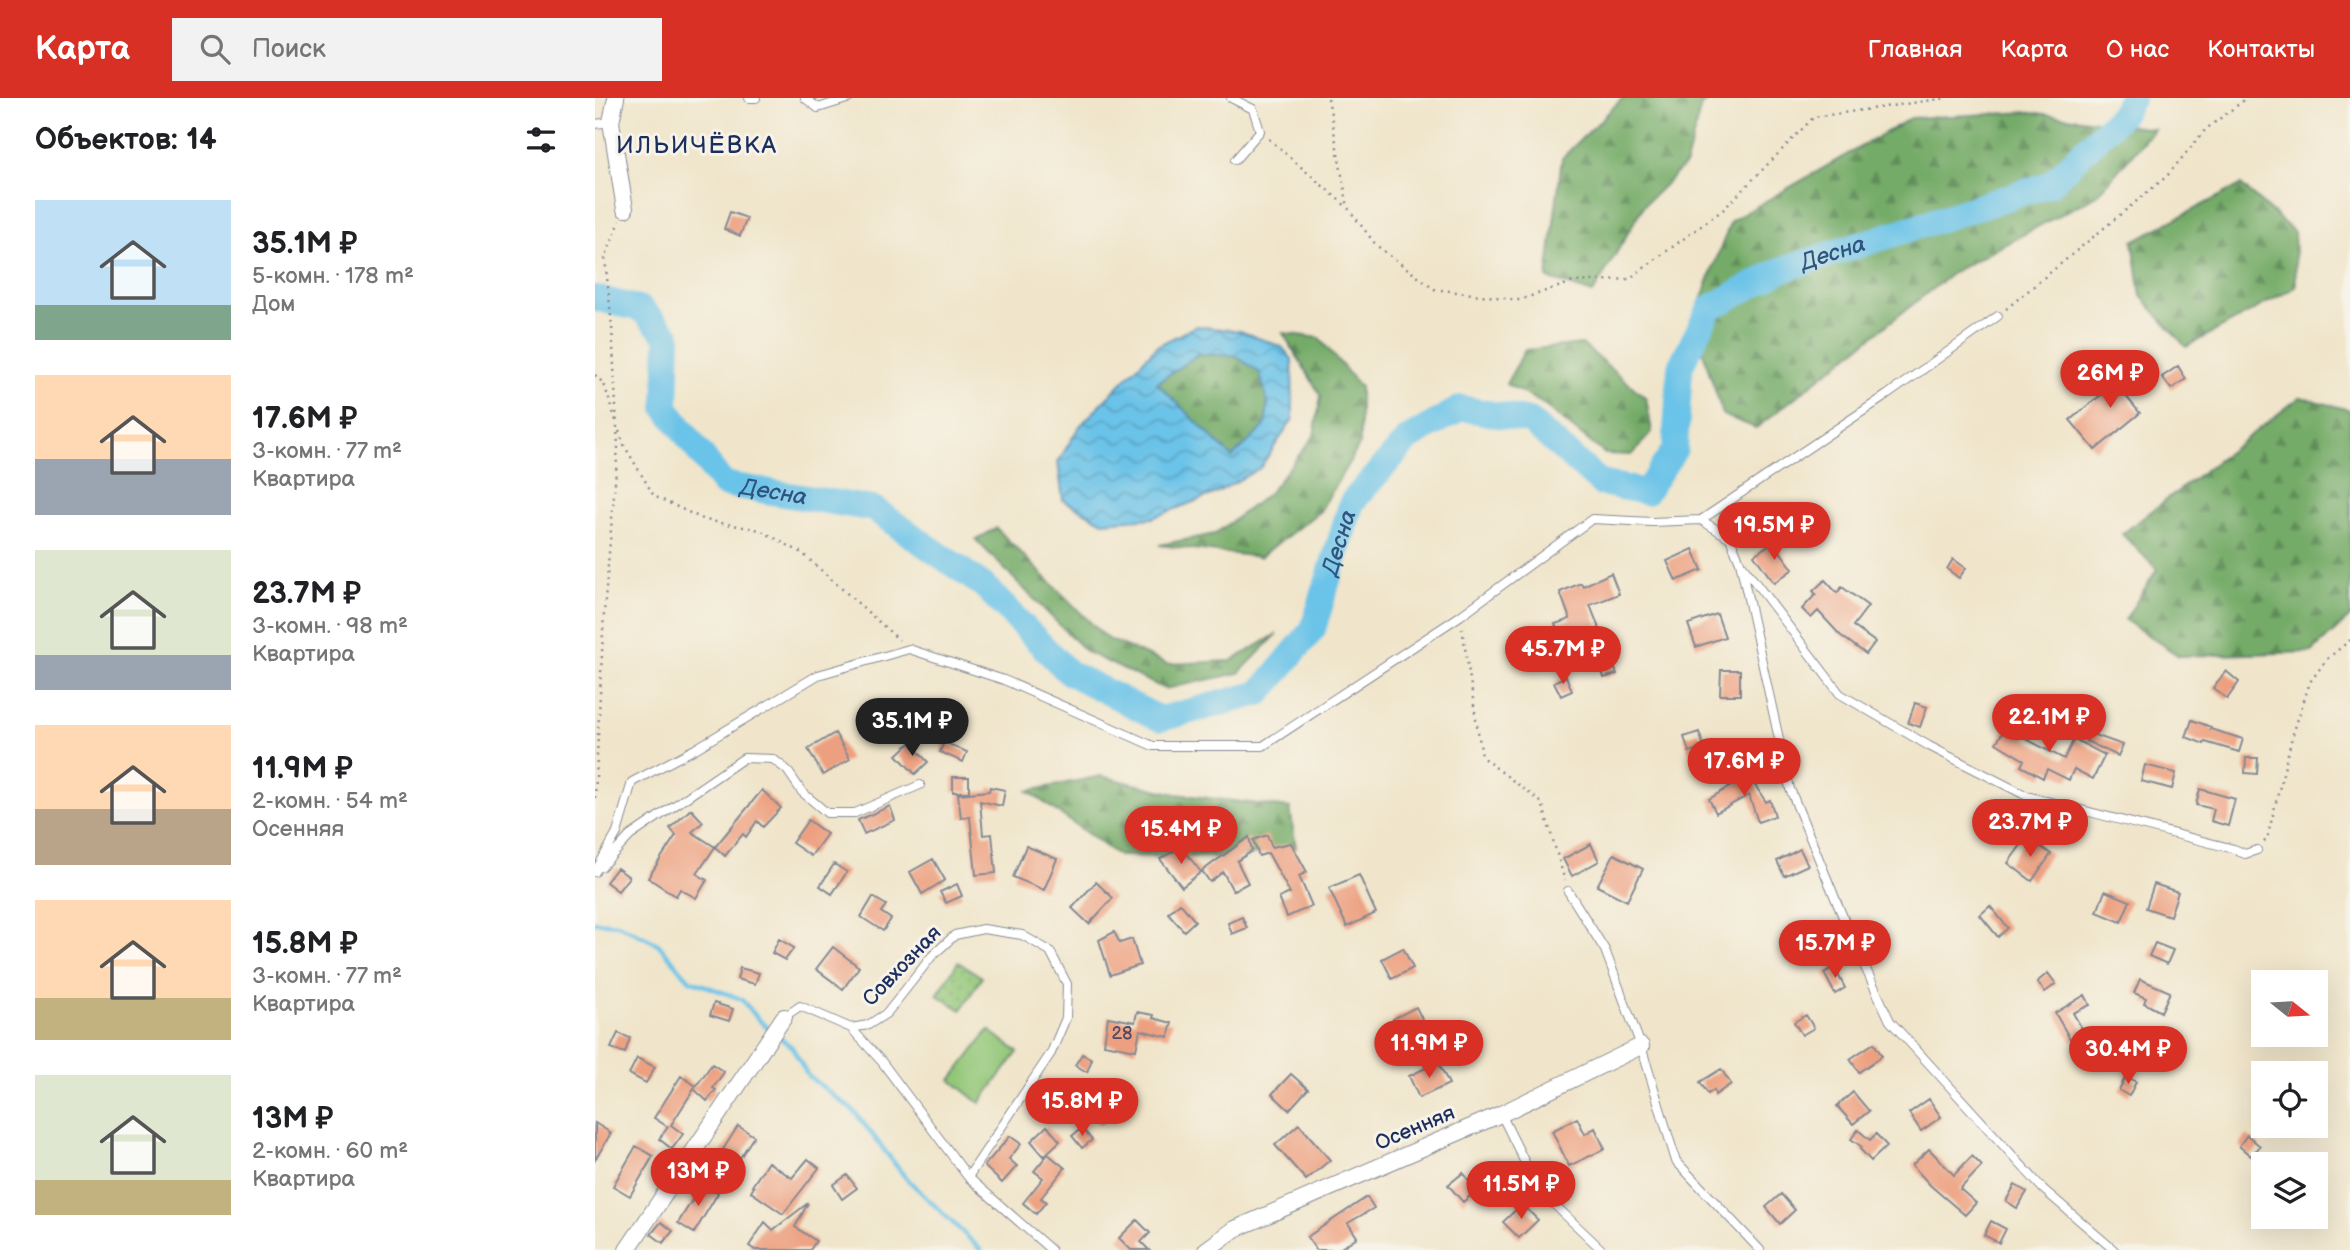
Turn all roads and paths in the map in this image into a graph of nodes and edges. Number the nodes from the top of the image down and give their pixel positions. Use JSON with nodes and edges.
{"nodes":[{"id":1,"x":616,"y":98,"type":"edge"},
{"id":2,"x":749,"y":98,"type":"edge"},
{"id":3,"x":757,"y":98,"type":"edge"},
{"id":4,"x":805,"y":98,"type":"edge"},
{"id":5,"x":851,"y":98,"type":"edge"},
{"id":6,"x":1231,"y":98,"type":"edge"},
{"id":7,"x":1328,"y":98,"type":"edge"},
{"id":8,"x":1947,"y":98,"type":"edge"},
{"id":9,"x":2248,"y":98,"type":"edge"},
{"id":10,"x":603,"y":123,"type":"edge"},
{"id":11,"x":1260,"y":131,"type":"junction"},
{"id":12,"x":1235,"y":160,"type":"dead end"},
{"id":13,"x":1348,"y":208,"type":"junction"},
{"id":14,"x":625,"y":209,"type":"joint"},
{"id":15,"x":1999,"y":316,"type":"joint"},
{"id":16,"x":595,"y":375,"type":"edge"},
{"id":17,"x":1701,"y":520,"type":"junction"},
{"id":18,"x":1740,"y":562,"type":"junction"},
{"id":19,"x":1461,"y":616,"type":"junction"},
{"id":20,"x":2350,"y":640,"type":"edge"},
{"id":21,"x":909,"y":649,"type":"junction"},
{"id":22,"x":920,"y":785,"type":"dead end"},
{"id":23,"x":595,"y":798,"type":"edge"},
{"id":24,"x":2257,"y":850,"type":"joint"},
{"id":25,"x":595,"y":873,"type":"edge"},
{"id":26,"x":1568,"y":891,"type":"joint"},
{"id":27,"x":784,"y":1017,"type":"joint"},
{"id":28,"x":851,"y":1028,"type":"junction"},
{"id":29,"x":1641,"y":1046,"type":"junction"},
{"id":30,"x":1501,"y":1114,"type":"junction"},
{"id":31,"x":968,"y":1177,"type":"junction"},
{"id":32,"x":627,"y":1250,"type":"edge"},
{"id":33,"x":1051,"y":1250,"type":"edge"},
{"id":34,"x":1206,"y":1250,"type":"edge"},
{"id":35,"x":1602,"y":1250,"type":"edge"},
{"id":36,"x":1760,"y":1250,"type":"edge"},
{"id":37,"x":2114,"y":1250,"type":"edge"}],
"edges":[{"from":1,"to":10,"type":"street"},
{"from":2,"to":3,"type":"lane"},
{"from":4,"to":5,"type":"lane"},
{"from":6,"to":11,"type":"lane"},
{"from":7,"to":13,"type":"path"},
{"from":8,"to":13,"type":"path"},
{"from":9,"to":15,"type":"path"},
{"from":10,"to":14,"type":"street"},
{"from":11,"to":12,"type":"lane"},
{"from":11,"to":13,"type":"path"},
{"from":14,"to":23,"type":"path"},
{"from":15,"to":17,"type":"lane"},
{"from":16,"to":21,"type":"path"},
{"from":17,"to":18,"type":"lane"},
{"from":17,"to":19,"type":"lane"},
{"from":18,"to":24,"type":"lane"},
{"from":18,"to":37,"type":"lane"},
{"from":19,"to":21,"type":"lane"},
{"from":19,"to":26,"type":"path"},
{"from":20,"to":24,"type":"path"},
{"from":21,"to":25,"type":"lane"},
{"from":22,"to":25,"type":"lane"},
{"from":26,"to":29,"type":"lane"},
{"from":27,"to":28,"type":"lane","name":"Совхозная"},
{"from":27,"to":32,"type":"street"},
{"from":28,"to":31,"type":"lane","name":"Совхозная"},
{"from":28,"to":31,"type":"lane","name":"Совхозная"},
{"from":29,"to":30,"type":"street","name":"Осенняя"},
{"from":29,"to":36,"type":"lane"},
{"from":30,"to":34,"type":"street","name":"Осенняя"},
{"from":30,"to":35,"type":"lane"},
{"from":31,"to":33,"type":"lane","name":"Совхозная"}]}
